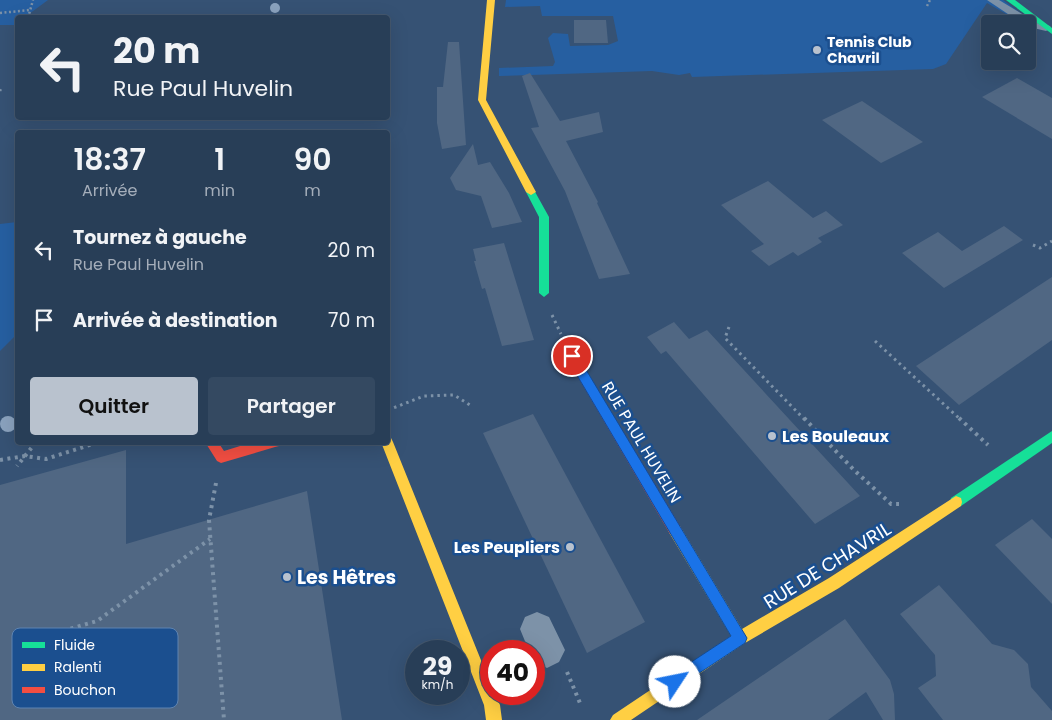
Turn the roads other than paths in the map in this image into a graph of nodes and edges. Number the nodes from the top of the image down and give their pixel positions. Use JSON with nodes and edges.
{"nodes":[{"id":1,"x":491,"y":0,"type":"edge"},
{"id":2,"x":992,"y":0,"type":"edge"},
{"id":3,"x":1010,"y":0,"type":"edge"},
{"id":4,"x":1050,"y":30,"type":"edge"},
{"id":5,"x":544,"y":293,"type":"road end"},
{"id":6,"x":572,"y":356,"type":"road end"},
{"id":7,"x":1052,"y":436,"type":"edge"},
{"id":8,"x":213,"y":445,"type":"edge"},
{"id":9,"x":265,"y":445,"type":"edge"},
{"id":10,"x":387,"y":445,"type":"edge"},
{"id":11,"x":740,"y":638,"type":"junction"},
{"id":12,"x":494,"y":720,"type":"edge"},
{"id":13,"x":618,"y":720,"type":"edge"}],
"edges":[{"from":1,"to":5,"type":"street"},
{"from":2,"to":4,"type":"lane"},
{"from":3,"to":4,"type":"street"},
{"from":6,"to":11,"type":"street","name":"RUE PAUL HUVELIN"},
{"from":7,"to":11,"type":"street","name":"RUE DE CHAVRIL"},
{"from":8,"to":9,"type":"street"},
{"from":10,"to":12,"type":"street"},
{"from":11,"to":13,"type":"street","name":"RUE DE CHAVRIL"}]}
